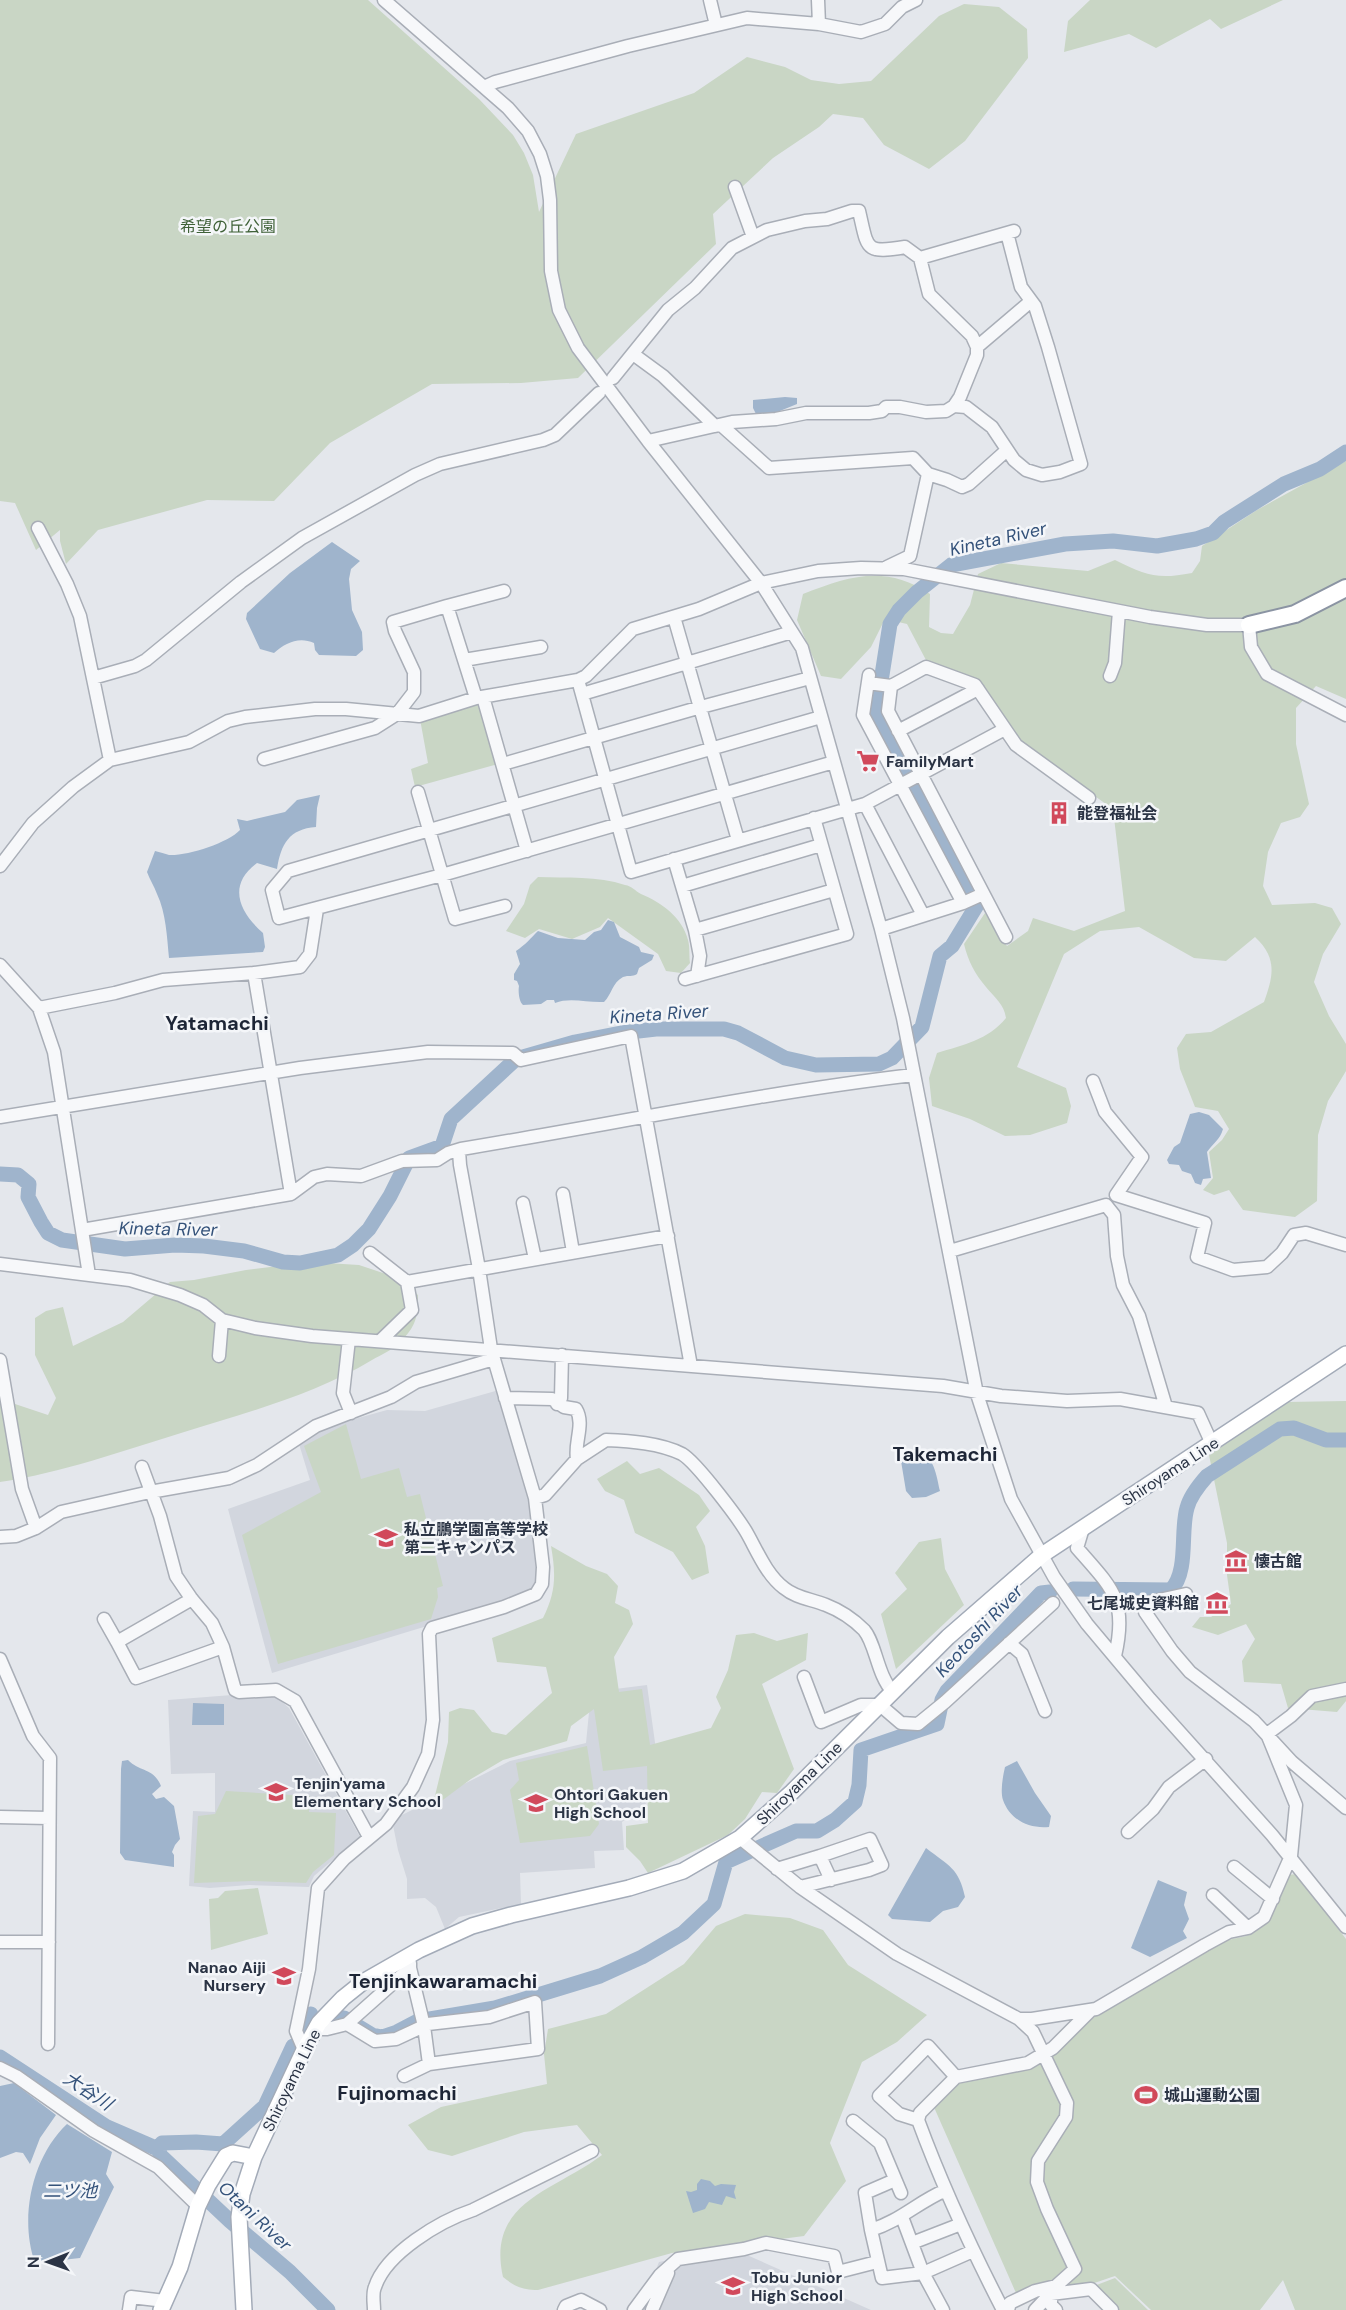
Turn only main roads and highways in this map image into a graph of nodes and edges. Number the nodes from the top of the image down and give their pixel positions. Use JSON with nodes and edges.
{"nodes":[{"id":1,"x":1346,"y":588,"type":"edge"},
{"id":2,"x":1249,"y":626,"type":"road end"},
{"id":3,"x":1346,"y":1354,"type":"edge"},
{"id":4,"x":254,"y":2157,"type":"junction"},
{"id":5,"x":163,"y":2305,"type":"edge"},
{"id":6,"x":244,"y":2310,"type":"edge"}],
"edges":[{"from":1,"to":2,"type":"highway"},
{"from":3,"to":4,"type":"main road","name":"Shiroyama Line"},
{"from":4,"to":5,"type":"main road"},
{"from":4,"to":6,"type":"main road","name":"Shiroyama Line"}]}
